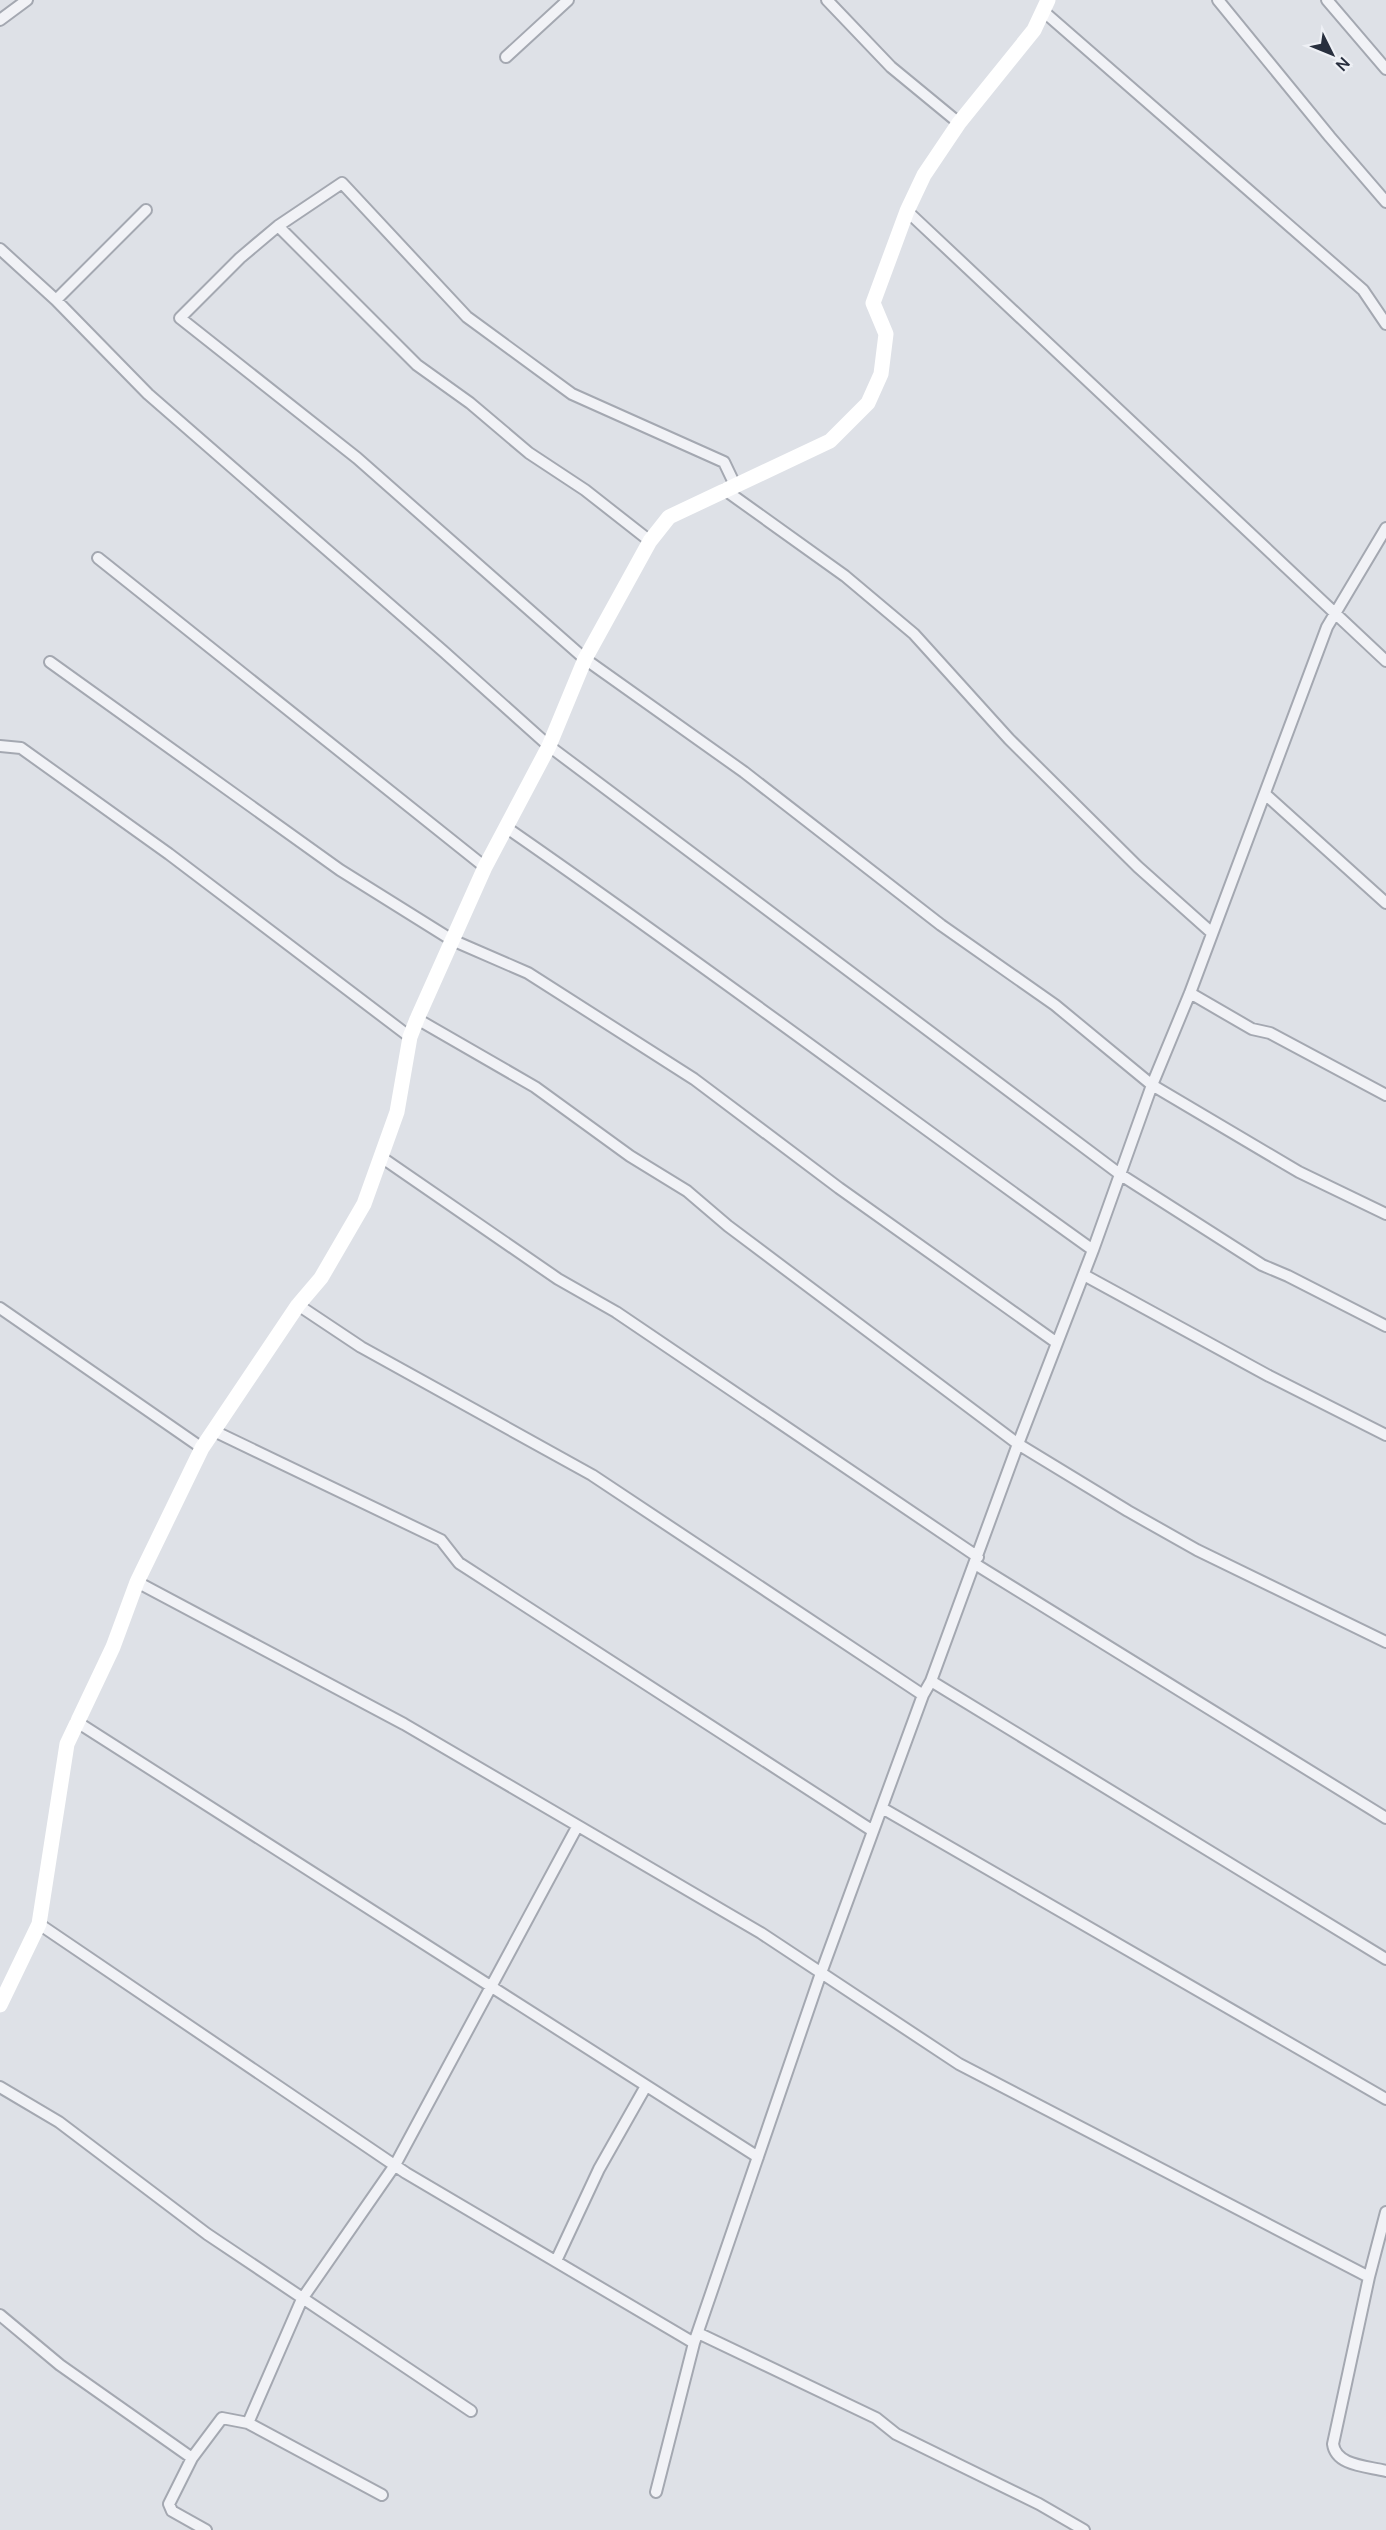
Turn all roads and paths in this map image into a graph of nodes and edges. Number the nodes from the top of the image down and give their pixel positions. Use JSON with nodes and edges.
{"nodes":[{"id":1,"x":27,"y":0,"type":"edge"},
{"id":2,"x":568,"y":0,"type":"edge"},
{"id":3,"x":827,"y":0,"type":"edge"},
{"id":4,"x":1218,"y":0,"type":"edge"},
{"id":5,"x":1327,"y":0,"type":"edge"},
{"id":6,"x":1046,"y":5,"type":"edge"},
{"id":7,"x":0,"y":20,"type":"edge"},
{"id":8,"x":506,"y":57,"type":"dead end"},
{"id":9,"x":1386,"y":69,"type":"edge"},
{"id":10,"x":959,"y":123,"type":"junction"},
{"id":11,"x":1386,"y":202,"type":"edge"},
{"id":12,"x":146,"y":210,"type":"dead end"},
{"id":13,"x":906,"y":211,"type":"junction"},
{"id":14,"x":278,"y":225,"type":"junction"},
{"id":15,"x":0,"y":249,"type":"edge"},
{"id":16,"x":56,"y":300,"type":"junction"},
{"id":17,"x":1386,"y":324,"type":"edge"},
{"id":18,"x":730,"y":488,"type":"junction"},
{"id":19,"x":1386,"y":528,"type":"edge"},
{"id":20,"x":650,"y":541,"type":"junction"},
{"id":21,"x":98,"y":558,"type":"dead end"},
{"id":22,"x":1336,"y":613,"type":"junction"},
{"id":23,"x":585,"y":659,"type":"junction"},
{"id":24,"x":1386,"y":661,"type":"edge"},
{"id":25,"x":50,"y":662,"type":"dead end"},
{"id":26,"x":0,"y":746,"type":"edge"},
{"id":27,"x":549,"y":746,"type":"junction"},
{"id":28,"x":1265,"y":794,"type":"junction"},
{"id":29,"x":507,"y":828,"type":"junction"},
{"id":30,"x":485,"y":867,"type":"junction"},
{"id":31,"x":1386,"y":903,"type":"edge"},
{"id":32,"x":1212,"y":933,"type":"junction"},
{"id":33,"x":452,"y":940,"type":"junction"},
{"id":34,"x":1190,"y":993,"type":"junction"},
{"id":35,"x":417,"y":1019,"type":"junction"},
{"id":36,"x":410,"y":1037,"type":"junction"},
{"id":37,"x":1152,"y":1085,"type":"junction"},
{"id":38,"x":1386,"y":1095,"type":"edge"},
{"id":39,"x":381,"y":1157,"type":"junction"},
{"id":40,"x":1121,"y":1176,"type":"junction"},
{"id":41,"x":1386,"y":1214,"type":"edge"},
{"id":42,"x":1093,"y":1250,"type":"junction"},
{"id":43,"x":1084,"y":1275,"type":"junction"},
{"id":44,"x":298,"y":1305,"type":"junction"},
{"id":45,"x":0,"y":1308,"type":"edge"},
{"id":46,"x":1386,"y":1326,"type":"edge"},
{"id":47,"x":1057,"y":1343,"type":"junction"},
{"id":48,"x":214,"y":1431,"type":"junction"},
{"id":49,"x":1386,"y":1435,"type":"edge"},
{"id":50,"x":1018,"y":1444,"type":"junction"},
{"id":51,"x":202,"y":1448,"type":"junction"},
{"id":52,"x":976,"y":1560,"type":"junction"},
{"id":53,"x":138,"y":1582,"type":"junction"},
{"id":54,"x":1386,"y":1642,"type":"edge"},
{"id":55,"x":931,"y":1682,"type":"junction"},
{"id":56,"x":923,"y":1695,"type":"junction"},
{"id":57,"x":78,"y":1722,"type":"junction"},
{"id":58,"x":882,"y":1808,"type":"junction"},
{"id":59,"x":1386,"y":1818,"type":"edge"},
{"id":60,"x":578,"y":1827,"type":"junction"},
{"id":61,"x":873,"y":1831,"type":"junction"},
{"id":62,"x":39,"y":1924,"type":"junction"},
{"id":63,"x":1386,"y":1959,"type":"edge"},
{"id":64,"x":821,"y":1973,"type":"junction"},
{"id":65,"x":491,"y":1987,"type":"junction"},
{"id":66,"x":0,"y":2005,"type":"edge"},
{"id":67,"x":646,"y":2086,"type":"junction"},
{"id":68,"x":0,"y":2087,"type":"edge"},
{"id":69,"x":1386,"y":2099,"type":"edge"},
{"id":70,"x":758,"y":2157,"type":"junction"},
{"id":71,"x":395,"y":2165,"type":"junction"},
{"id":72,"x":1386,"y":2212,"type":"edge"},
{"id":73,"x":556,"y":2261,"type":"junction"},
{"id":74,"x":1369,"y":2277,"type":"junction"},
{"id":75,"x":302,"y":2299,"type":"junction"},
{"id":76,"x":0,"y":2316,"type":"edge"},
{"id":77,"x":696,"y":2338,"type":"junction"},
{"id":78,"x":471,"y":2411,"type":"dead end"},
{"id":79,"x":248,"y":2422,"type":"junction"},
{"id":80,"x":192,"y":2458,"type":"junction"},
{"id":81,"x":1386,"y":2471,"type":"edge"},
{"id":82,"x":656,"y":2492,"type":"dead end"},
{"id":83,"x":382,"y":2495,"type":"dead end"},
{"id":84,"x":206,"y":2530,"type":"edge"},
{"id":85,"x":1084,"y":2530,"type":"edge"}],
"edges":[{"from":1,"to":7,"type":"street"},
{"from":2,"to":8,"type":"street"},
{"from":3,"to":10,"type":"street"},
{"from":4,"to":11,"type":"street"},
{"from":5,"to":9,"type":"street"},
{"from":6,"to":10,"type":"street"},
{"from":6,"to":17,"type":"street"},
{"from":10,"to":13,"type":"street"},
{"from":12,"to":16,"type":"street"},
{"from":13,"to":18,"type":"street"},
{"from":13,"to":22,"type":"street"},
{"from":14,"to":18,"type":"street"},
{"from":14,"to":20,"type":"street"},
{"from":14,"to":23,"type":"street"},
{"from":15,"to":16,"type":"street"},
{"from":16,"to":27,"type":"street"},
{"from":18,"to":20,"type":"street"},
{"from":18,"to":32,"type":"street"},
{"from":19,"to":22,"type":"street"},
{"from":20,"to":23,"type":"street"},
{"from":21,"to":30,"type":"street"},
{"from":22,"to":24,"type":"street"},
{"from":22,"to":28,"type":"street"},
{"from":23,"to":27,"type":"street"},
{"from":23,"to":37,"type":"street"},
{"from":25,"to":33,"type":"street"},
{"from":26,"to":36,"type":"street"},
{"from":27,"to":29,"type":"street"},
{"from":27,"to":40,"type":"street"},
{"from":28,"to":31,"type":"street"},
{"from":28,"to":32,"type":"street"},
{"from":29,"to":30,"type":"street"},
{"from":29,"to":42,"type":"street"},
{"from":30,"to":33,"type":"street"},
{"from":32,"to":34,"type":"street"},
{"from":33,"to":35,"type":"street"},
{"from":33,"to":47,"type":"street"},
{"from":34,"to":37,"type":"street"},
{"from":34,"to":38,"type":"street"},
{"from":35,"to":36,"type":"street"},
{"from":35,"to":50,"type":"street"},
{"from":36,"to":39,"type":"street"},
{"from":37,"to":40,"type":"street"},
{"from":37,"to":41,"type":"street"},
{"from":39,"to":44,"type":"street"},
{"from":39,"to":52,"type":"street"},
{"from":40,"to":42,"type":"street"},
{"from":40,"to":46,"type":"street"},
{"from":42,"to":43,"type":"street"},
{"from":43,"to":47,"type":"street"},
{"from":43,"to":49,"type":"street"},
{"from":44,"to":48,"type":"street"},
{"from":44,"to":56,"type":"street"},
{"from":45,"to":51,"type":"street"},
{"from":47,"to":50,"type":"street"},
{"from":48,"to":51,"type":"street"},
{"from":48,"to":61,"type":"street"},
{"from":50,"to":52,"type":"street"},
{"from":50,"to":54,"type":"street"},
{"from":51,"to":53,"type":"street"},
{"from":52,"to":55,"type":"street"},
{"from":52,"to":59,"type":"street"},
{"from":53,"to":57,"type":"street"},
{"from":53,"to":60,"type":"street"},
{"from":55,"to":56,"type":"street"},
{"from":55,"to":63,"type":"street"},
{"from":56,"to":58,"type":"street"},
{"from":57,"to":62,"type":"street"},
{"from":57,"to":65,"type":"street"},
{"from":58,"to":61,"type":"street"},
{"from":58,"to":69,"type":"street"},
{"from":60,"to":64,"type":"street"},
{"from":60,"to":65,"type":"street"},
{"from":61,"to":64,"type":"street"},
{"from":62,"to":66,"type":"street"},
{"from":62,"to":71,"type":"street"},
{"from":64,"to":70,"type":"street"},
{"from":64,"to":74,"type":"street"},
{"from":65,"to":67,"type":"street"},
{"from":65,"to":71,"type":"street"},
{"from":67,"to":70,"type":"street"},
{"from":67,"to":73,"type":"street"},
{"from":68,"to":75,"type":"street"},
{"from":70,"to":77,"type":"street"},
{"from":71,"to":73,"type":"street"},
{"from":71,"to":75,"type":"street"},
{"from":72,"to":74,"type":"street"},
{"from":73,"to":77,"type":"street"},
{"from":74,"to":81,"type":"street"},
{"from":75,"to":78,"type":"street"},
{"from":75,"to":79,"type":"street"},
{"from":76,"to":80,"type":"street"},
{"from":77,"to":82,"type":"street"},
{"from":77,"to":85,"type":"street"},
{"from":79,"to":80,"type":"street"},
{"from":79,"to":83,"type":"street"},
{"from":80,"to":84,"type":"street"}]}
